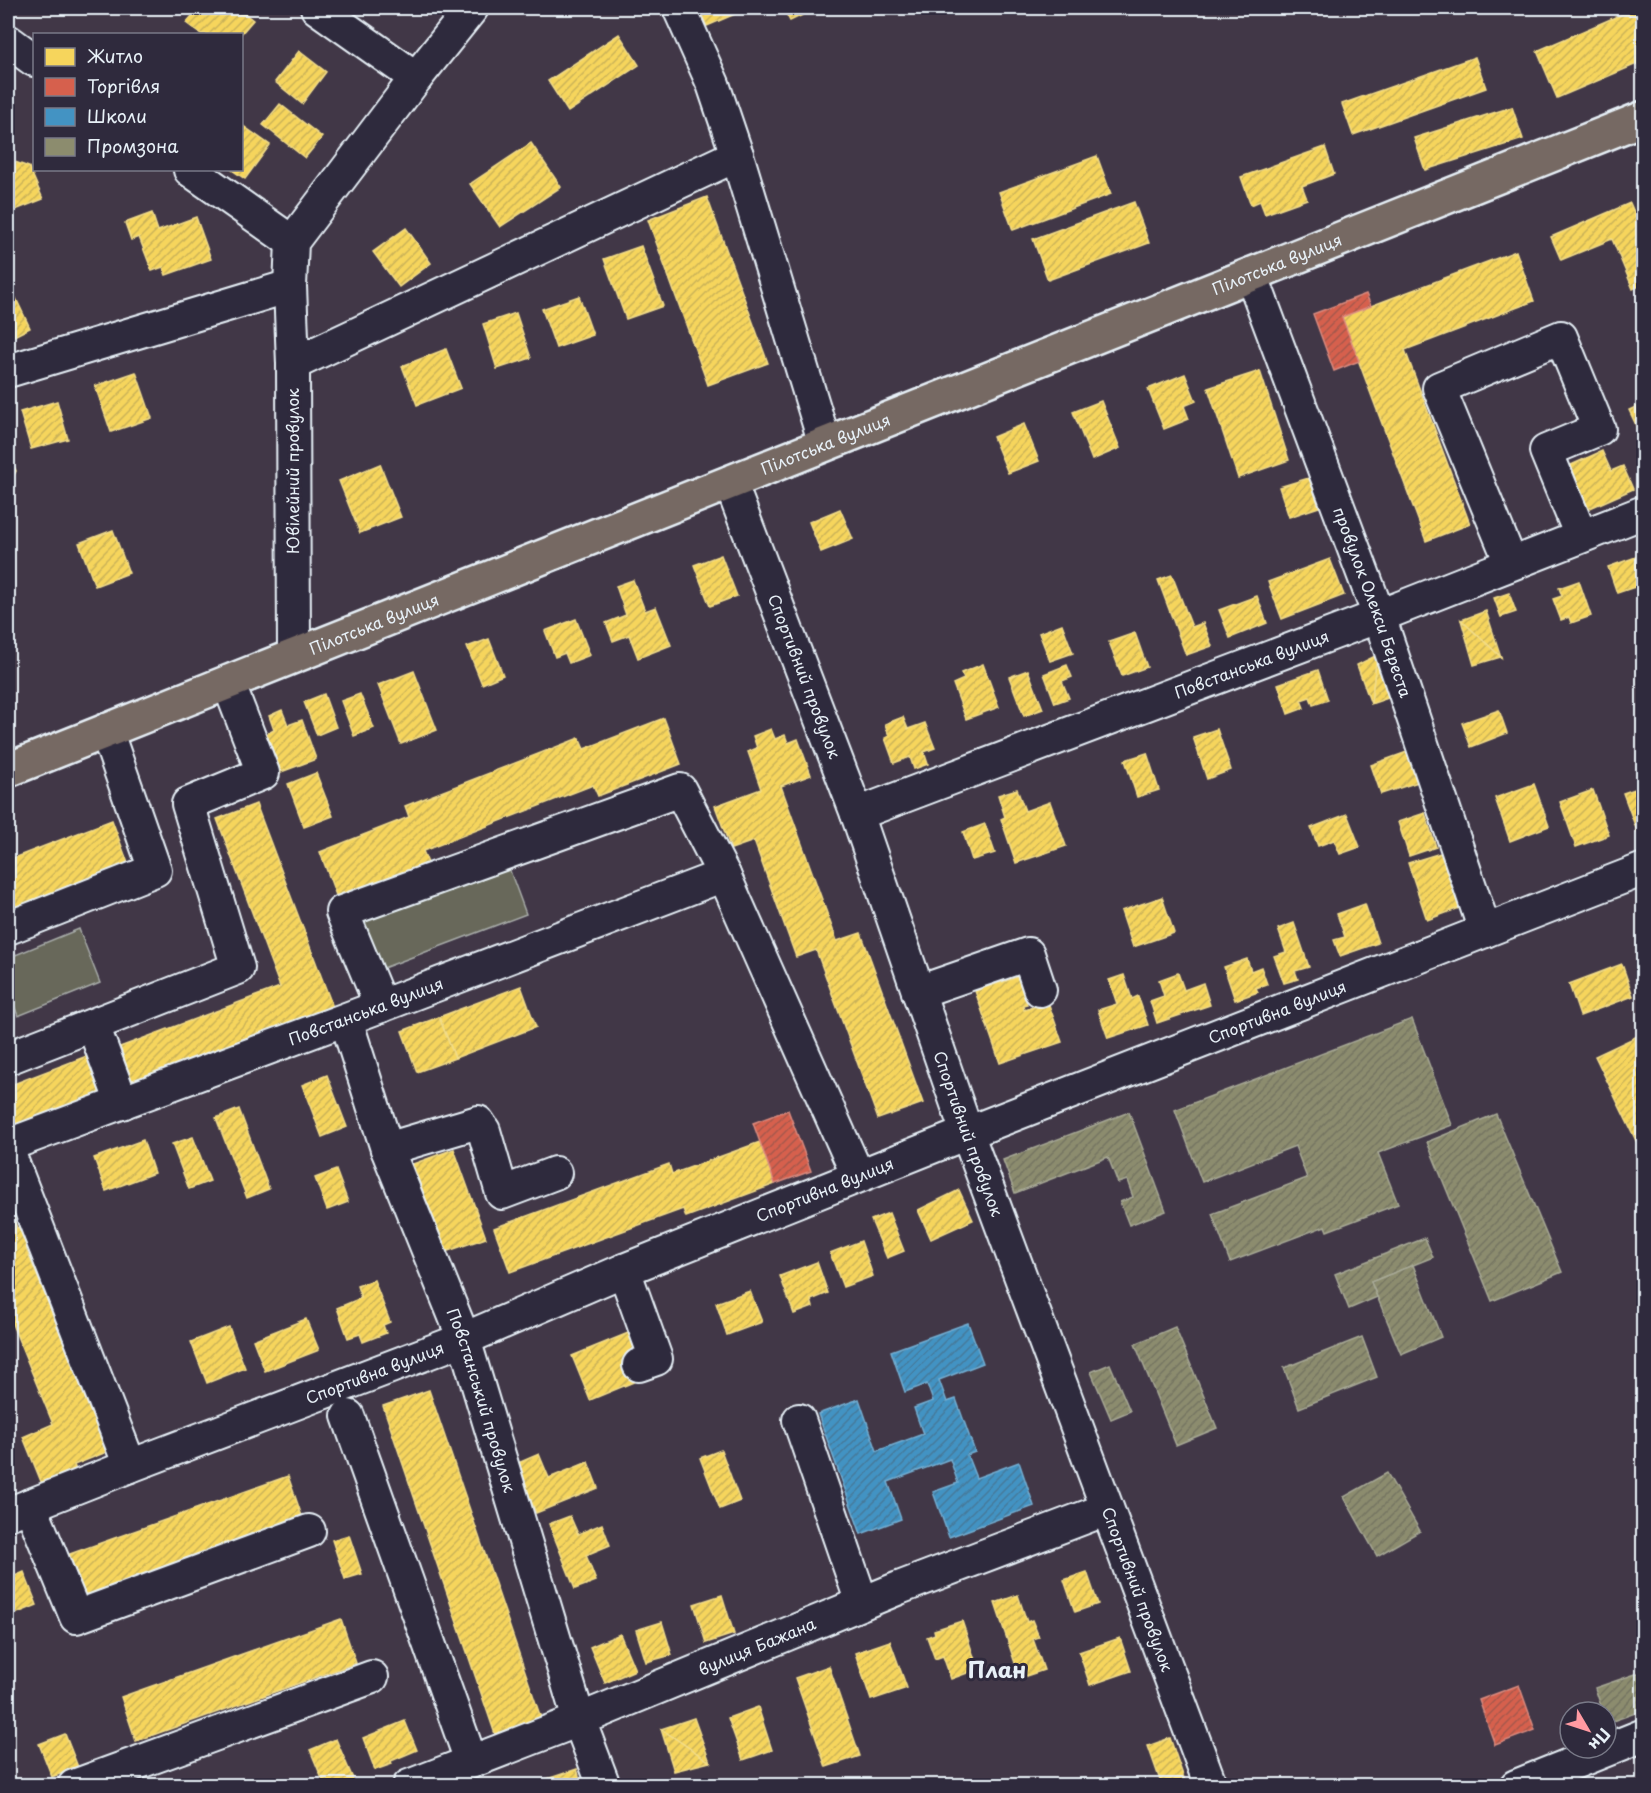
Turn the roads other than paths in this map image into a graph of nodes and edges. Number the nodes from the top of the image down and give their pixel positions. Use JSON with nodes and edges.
{"nodes":[{"id":1,"x":317,"y":8,"type":"edge"},
{"id":2,"x":472,"y":8,"type":"edge"},
{"id":3,"x":679,"y":8,"type":"edge"},
{"id":4,"x":8,"y":41,"type":"edge"},
{"id":5,"x":33,"y":59,"type":"edge"},
{"id":6,"x":416,"y":78,"type":"junction"},
{"id":7,"x":1644,"y":118,"type":"edge"},
{"id":8,"x":736,"y":155,"type":"junction"},
{"id":9,"x":191,"y":171,"type":"edge"},
{"id":10,"x":292,"y":242,"type":"junction"},
{"id":11,"x":1251,"y":274,"type":"junction"},
{"id":12,"x":290,"y":286,"type":"junction"},
{"id":13,"x":293,"y":364,"type":"junction"},
{"id":14,"x":8,"y":371,"type":"edge"},
{"id":15,"x":825,"y":444,"type":"junction"},
{"id":16,"x":730,"y":482,"type":"junction"},
{"id":17,"x":1644,"y":512,"type":"edge"},
{"id":18,"x":1581,"y":536,"type":"junction"},
{"id":19,"x":1512,"y":564,"type":"junction"},
{"id":20,"x":1379,"y":616,"type":"junction"},
{"id":21,"x":294,"y":656,"type":"junction"},
{"id":22,"x":228,"y":682,"type":"junction"},
{"id":23,"x":106,"y":730,"type":"junction"},
{"id":24,"x":8,"y":770,"type":"edge"},
{"id":25,"x":857,"y":814,"type":"junction"},
{"id":26,"x":1644,"y":869,"type":"edge"},
{"id":27,"x":724,"y":875,"type":"junction"},
{"id":28,"x":8,"y":928,"type":"edge"},
{"id":29,"x":1485,"y":931,"type":"junction"},
{"id":30,"x":1040,"y":990,"type":"dead end"},
{"id":31,"x":918,"y":992,"type":"junction"},
{"id":32,"x":381,"y":1006,"type":"junction"},
{"id":33,"x":346,"y":1020,"type":"junction"},
{"id":34,"x":93,"y":1025,"type":"junction"},
{"id":35,"x":8,"y":1058,"type":"edge"},
{"id":36,"x":122,"y":1103,"type":"junction"},
{"id":37,"x":967,"y":1133,"type":"junction"},
{"id":38,"x":8,"y":1145,"type":"edge"},
{"id":39,"x":387,"y":1149,"type":"junction"},
{"id":40,"x":8,"y":1151,"type":"edge"},
{"id":41,"x":555,"y":1173,"type":"dead end"},
{"id":42,"x":858,"y":1176,"type":"junction"},
{"id":43,"x":624,"y":1270,"type":"junction"},
{"id":44,"x":464,"y":1339,"type":"junction"},
{"id":45,"x":639,"y":1365,"type":"dead end"},
{"id":46,"x":348,"y":1416,"type":"dead end"},
{"id":47,"x":799,"y":1420,"type":"dead end"},
{"id":48,"x":130,"y":1466,"type":"junction"},
{"id":49,"x":1107,"y":1509,"type":"junction"},
{"id":50,"x":19,"y":1510,"type":"edge"},
{"id":51,"x":309,"y":1531,"type":"dead end"},
{"id":52,"x":862,"y":1603,"type":"junction"},
{"id":53,"x":372,"y":1677,"type":"dead end"},
{"id":54,"x":579,"y":1720,"type":"junction"},
{"id":55,"x":1643,"y":1736,"type":"edge"},
{"id":56,"x":471,"y":1761,"type":"junction"},
{"id":57,"x":74,"y":1785,"type":"edge"},
{"id":58,"x":409,"y":1785,"type":"edge"},
{"id":59,"x":604,"y":1785,"type":"edge"},
{"id":60,"x":1211,"y":1785,"type":"edge"},
{"id":61,"x":1516,"y":1785,"type":"edge"}],
"edges":[{"from":1,"to":6,"type":"street"},
{"from":2,"to":6,"type":"street"},
{"from":3,"to":8,"type":"street"},
{"from":4,"to":5,"type":"street"},
{"from":6,"to":10,"type":"street"},
{"from":7,"to":11,"type":"main road","name":"Пілотська вулиця"},
{"from":8,"to":13,"type":"street"},
{"from":8,"to":15,"type":"street"},
{"from":9,"to":10,"type":"street"},
{"from":10,"to":12,"type":"street","name":"Ювілейний провулок"},
{"from":11,"to":15,"type":"main road","name":"Пілотська вулиця"},
{"from":11,"to":20,"type":"street","name":"провулок Олекси Береста"},
{"from":12,"to":13,"type":"street","name":"Ювілейний провулок"},
{"from":12,"to":14,"type":"street"},
{"from":13,"to":21,"type":"street","name":"Ювілейний провулок"},
{"from":15,"to":16,"type":"main road","name":"Пілотська вулиця"},
{"from":16,"to":21,"type":"main road","name":"Пілотська вулиця"},
{"from":16,"to":25,"type":"street","name":"Спортивний провулок"},
{"from":17,"to":18,"type":"street","name":"Повстанська вулиця"},
{"from":18,"to":19,"type":"street","name":"Повстанська вулиця"},
{"from":18,"to":19,"type":"street"},
{"from":19,"to":20,"type":"street","name":"Повстанська вулиця"},
{"from":20,"to":25,"type":"street","name":"Повстанська вулиця"},
{"from":20,"to":29,"type":"street","name":"провулок Олекси Береста"},
{"from":21,"to":22,"type":"main road","name":"Пілотська вулиця"},
{"from":22,"to":23,"type":"main road","name":"Пілотська вулиця"},
{"from":22,"to":34,"type":"street"},
{"from":23,"to":24,"type":"main road","name":"Пілотська вулиця"},
{"from":23,"to":28,"type":"street"},
{"from":25,"to":31,"type":"street","name":"Спортивний провулок"},
{"from":26,"to":29,"type":"street","name":"Спортивна вулиця"},
{"from":27,"to":32,"type":"street","name":"Повстанська вулиця"},
{"from":27,"to":32,"type":"street"},
{"from":27,"to":42,"type":"street"},
{"from":29,"to":37,"type":"street","name":"Спортивна вулиця"},
{"from":30,"to":31,"type":"street"},
{"from":31,"to":37,"type":"street","name":"Спортивний провулок"},
{"from":32,"to":33,"type":"street","name":"Повстанська вулиця"},
{"from":33,"to":36,"type":"street","name":"Повстанська вулиця"},
{"from":33,"to":39,"type":"street","name":"Повстанський провулок"},
{"from":34,"to":35,"type":"street"},
{"from":34,"to":36,"type":"street"},
{"from":36,"to":38,"type":"street","name":"Повстанська вулиця"},
{"from":37,"to":42,"type":"street","name":"Спортивна вулиця"},
{"from":37,"to":49,"type":"street","name":"Спортивний провулок"},
{"from":39,"to":41,"type":"street"},
{"from":39,"to":44,"type":"street","name":"Повстанський провулок"},
{"from":40,"to":48,"type":"street"},
{"from":42,"to":43,"type":"street","name":"Спортивна вулиця"},
{"from":43,"to":44,"type":"street","name":"Спортивна вулиця"},
{"from":43,"to":45,"type":"street"},
{"from":44,"to":48,"type":"street","name":"Спортивна вулиця"},
{"from":44,"to":54,"type":"street","name":"Повстанський провулок"},
{"from":46,"to":56,"type":"street"},
{"from":47,"to":52,"type":"street"},
{"from":48,"to":50,"type":"street","name":"Спортивна вулиця"},
{"from":49,"to":52,"type":"street","name":"вулиця Бажана"},
{"from":49,"to":60,"type":"street","name":"Спортивний провулок"},
{"from":50,"to":51,"type":"street"},
{"from":52,"to":54,"type":"street","name":"вулиця Бажана"},
{"from":53,"to":57,"type":"street"},
{"from":54,"to":56,"type":"street","name":"вулиця Бажана"},
{"from":54,"to":59,"type":"street","name":"Повстанський провулок"},
{"from":55,"to":61,"type":"street"},
{"from":56,"to":58,"type":"street","name":"вулиця Бажана"}]}
